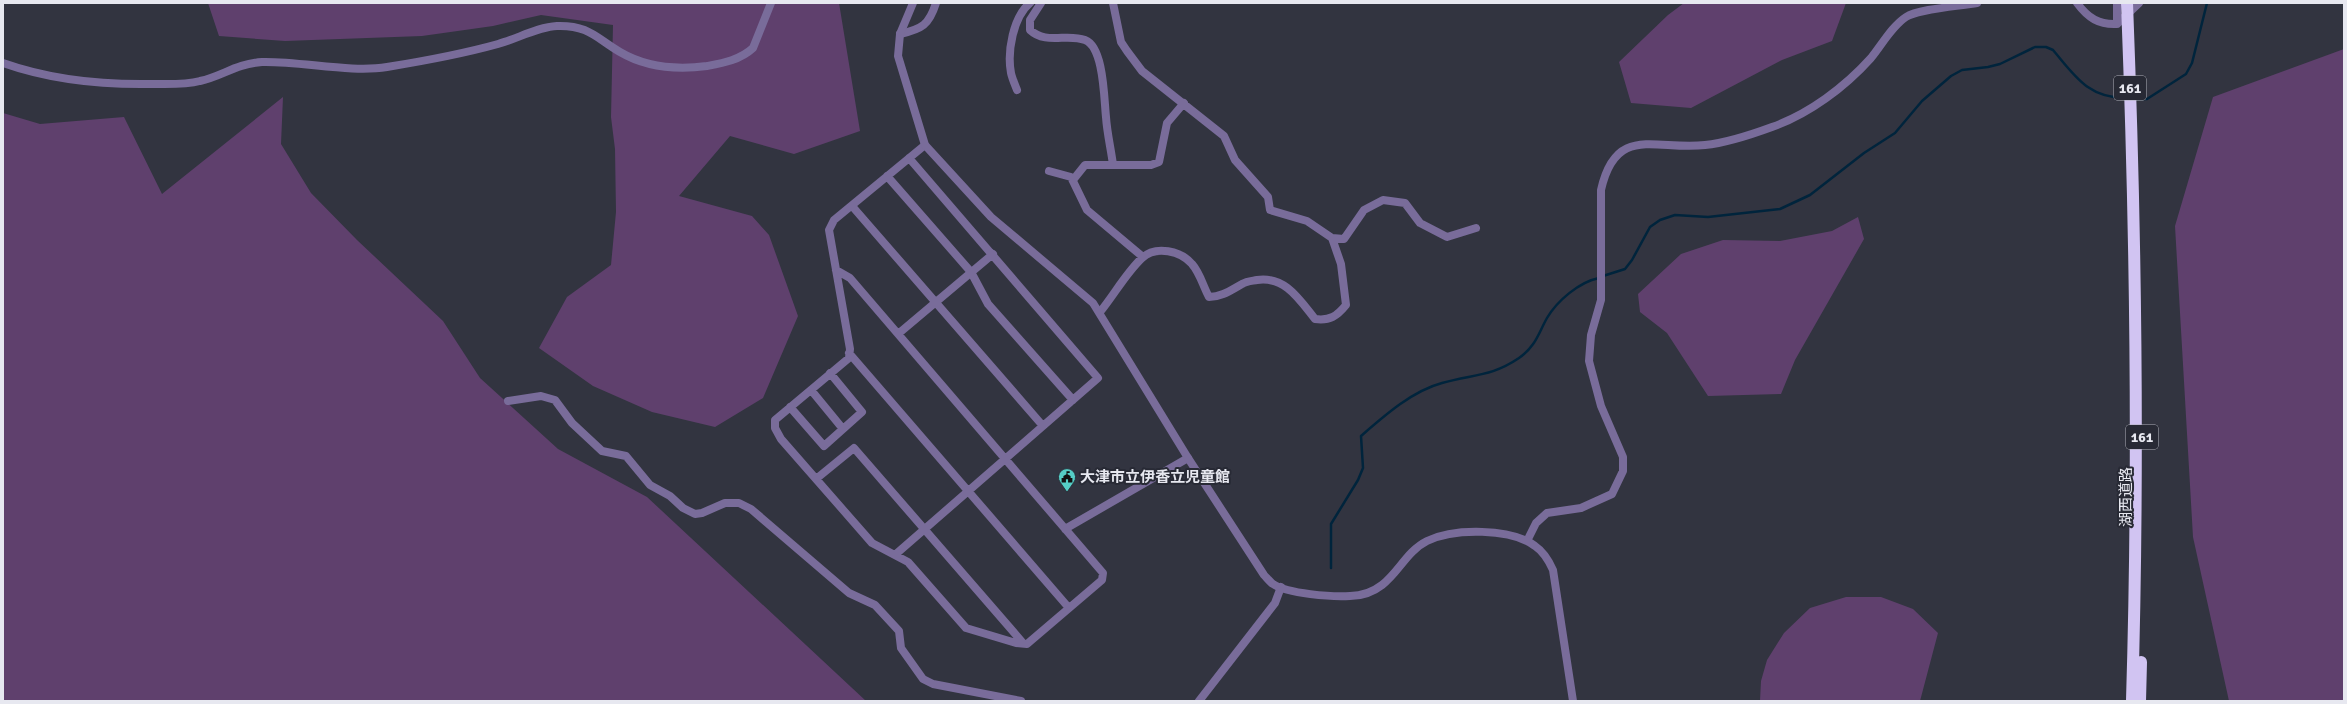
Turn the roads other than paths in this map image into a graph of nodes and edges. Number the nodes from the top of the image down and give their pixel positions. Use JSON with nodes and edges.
{"nodes":[{"id":1,"x":771,"y":3,"type":"edge"},
{"id":2,"x":913,"y":3,"type":"edge"},
{"id":3,"x":936,"y":3,"type":"edge"},
{"id":4,"x":1030,"y":3,"type":"edge"},
{"id":5,"x":1041,"y":3,"type":"edge"},
{"id":6,"x":1113,"y":3,"type":"edge"},
{"id":7,"x":1978,"y":3,"type":"edge"},
{"id":8,"x":2077,"y":3,"type":"edge"},
{"id":9,"x":2117,"y":3,"type":"edge"},
{"id":10,"x":2127,"y":3,"type":"edge"},
{"id":11,"x":2139,"y":3,"type":"edge"},
{"id":12,"x":2117,"y":24,"type":"junction"},
{"id":13,"x":900,"y":34,"type":"junction"},
{"id":14,"x":3,"y":63,"type":"edge"},
{"id":15,"x":1017,"y":90,"type":"dead end"},
{"id":16,"x":1184,"y":103,"type":"junction"},
{"id":17,"x":925,"y":145,"type":"junction"},
{"id":18,"x":909,"y":158,"type":"junction"},
{"id":19,"x":1114,"y":165,"type":"junction"},
{"id":20,"x":1049,"y":171,"type":"dead end"},
{"id":21,"x":2134,"y":173,"type":"junction"},
{"id":22,"x":887,"y":176,"type":"junction"},
{"id":23,"x":1073,"y":180,"type":"junction"},
{"id":24,"x":852,"y":206,"type":"junction"},
{"id":25,"x":1476,"y":228,"type":"dead end"},
{"id":26,"x":1332,"y":238,"type":"junction"},
{"id":27,"x":993,"y":254,"type":"junction"},
{"id":28,"x":1143,"y":257,"type":"junction"},
{"id":29,"x":836,"y":270,"type":"junction"},
{"id":30,"x":971,"y":272,"type":"junction"},
{"id":31,"x":936,"y":302,"type":"junction"},
{"id":32,"x":1100,"y":312,"type":"junction"},
{"id":33,"x":898,"y":334,"type":"junction"},
{"id":34,"x":849,"y":353,"type":"junction"},
{"id":35,"x":830,"y":374,"type":"junction"},
{"id":36,"x":811,"y":390,"type":"junction"},
{"id":37,"x":1073,"y":400,"type":"junction"},
{"id":38,"x":508,"y":402,"type":"dead end"},
{"id":39,"x":790,"y":407,"type":"junction"},
{"id":40,"x":1043,"y":426,"type":"junction"},
{"id":41,"x":843,"y":429,"type":"junction"},
{"id":42,"x":1188,"y":458,"type":"junction"},
{"id":43,"x":1005,"y":459,"type":"junction"},
{"id":44,"x":816,"y":479,"type":"junction"},
{"id":45,"x":968,"y":491,"type":"junction"},
{"id":46,"x":1065,"y":529,"type":"junction"},
{"id":47,"x":924,"y":530,"type":"junction"},
{"id":48,"x":1529,"y":537,"type":"dead end"},
{"id":49,"x":896,"y":554,"type":"junction"},
{"id":50,"x":1281,"y":587,"type":"junction"},
{"id":51,"x":1069,"y":608,"type":"junction"},
{"id":52,"x":1023,"y":643,"type":"junction"},
{"id":53,"x":1021,"y":701,"type":"edge"},
{"id":54,"x":1199,"y":701,"type":"edge"},
{"id":55,"x":1573,"y":701,"type":"edge"},
{"id":56,"x":2132,"y":701,"type":"edge"},
{"id":57,"x":2140,"y":701,"type":"edge"}],
"edges":[{"from":1,"to":14,"type":"street"},
{"from":2,"to":13,"type":"street"},
{"from":3,"to":13,"type":"street"},
{"from":4,"to":15,"type":"street"},
{"from":5,"to":19,"type":"street"},
{"from":6,"to":16,"type":"street"},
{"from":7,"to":48,"type":"street"},
{"from":8,"to":12,"type":"street"},
{"from":9,"to":12,"type":"street"},
{"from":10,"to":21,"type":"highway","name":"湖西道路","number":"161"},
{"from":11,"to":12,"type":"street"},
{"from":13,"to":17,"type":"street"},
{"from":16,"to":19,"type":"street"},
{"from":16,"to":26,"type":"street"},
{"from":17,"to":18,"type":"street"},
{"from":17,"to":32,"type":"street"},
{"from":18,"to":22,"type":"street"},
{"from":18,"to":27,"type":"street"},
{"from":19,"to":23,"type":"street"},
{"from":20,"to":23,"type":"street"},
{"from":21,"to":56,"type":"highway","name":"湖西道路","number":"161"},
{"from":21,"to":57,"type":"highway","name":"湖西道路","number":"161"},
{"from":22,"to":24,"type":"street"},
{"from":22,"to":30,"type":"street"},
{"from":23,"to":28,"type":"street"},
{"from":24,"to":29,"type":"street"},
{"from":24,"to":31,"type":"street"},
{"from":25,"to":26,"type":"street"},
{"from":26,"to":28,"type":"street"},
{"from":27,"to":30,"type":"street"},
{"from":27,"to":37,"type":"street"},
{"from":28,"to":32,"type":"street"},
{"from":29,"to":33,"type":"street"},
{"from":29,"to":34,"type":"street"},
{"from":30,"to":31,"type":"street"},
{"from":30,"to":37,"type":"street"},
{"from":31,"to":33,"type":"street"},
{"from":31,"to":40,"type":"street"},
{"from":32,"to":42,"type":"street"},
{"from":33,"to":43,"type":"street"},
{"from":34,"to":35,"type":"street"},
{"from":34,"to":45,"type":"street"},
{"from":35,"to":36,"type":"street"},
{"from":35,"to":41,"type":"street"},
{"from":36,"to":39,"type":"street"},
{"from":36,"to":41,"type":"street"},
{"from":37,"to":40,"type":"street"},
{"from":38,"to":53,"type":"street"},
{"from":39,"to":41,"type":"street"},
{"from":39,"to":44,"type":"street"},
{"from":40,"to":43,"type":"street"},
{"from":42,"to":46,"type":"street"},
{"from":42,"to":50,"type":"street"},
{"from":43,"to":45,"type":"street"},
{"from":43,"to":46,"type":"street"},
{"from":44,"to":47,"type":"street"},
{"from":44,"to":49,"type":"street"},
{"from":45,"to":47,"type":"street"},
{"from":45,"to":51,"type":"street"},
{"from":46,"to":51,"type":"street"},
{"from":47,"to":49,"type":"street"},
{"from":47,"to":52,"type":"street"},
{"from":49,"to":52,"type":"street"},
{"from":50,"to":54,"type":"street"},
{"from":50,"to":55,"type":"street"},
{"from":51,"to":52,"type":"street"}]}
